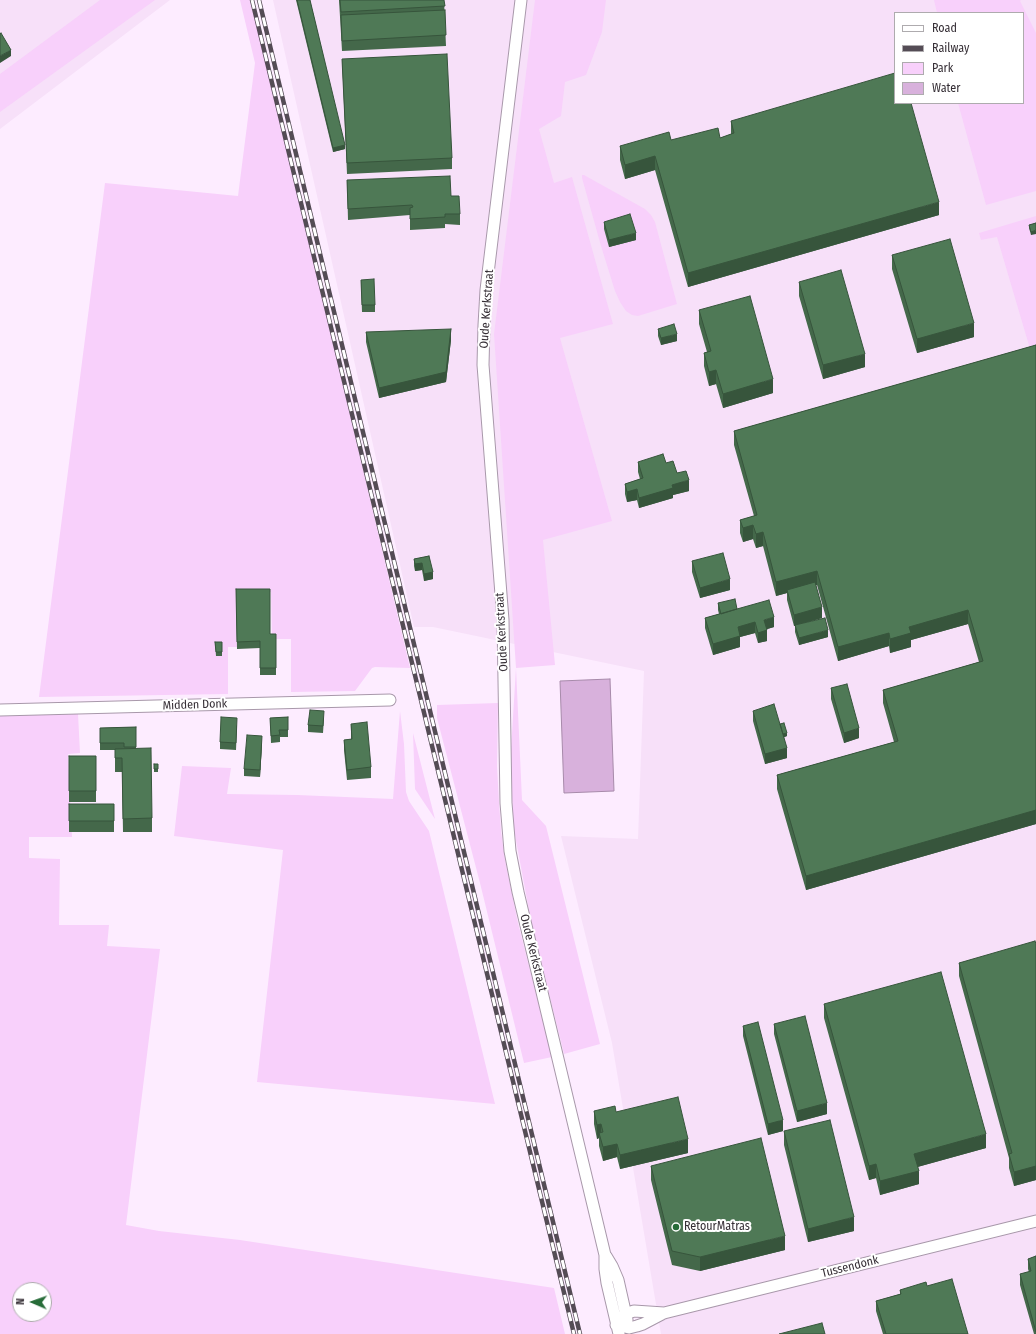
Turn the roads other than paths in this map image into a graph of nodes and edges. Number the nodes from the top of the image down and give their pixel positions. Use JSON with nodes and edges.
{"nodes":[{"id":1,"x":521,"y":0,"type":"edge"},
{"id":2,"x":390,"y":700,"type":"dead end"},
{"id":3,"x":0,"y":710,"type":"edge"},
{"id":4,"x":1036,"y":1221,"type":"edge"},
{"id":5,"x":605,"y":1255,"type":"junction"},
{"id":6,"x":664,"y":1313,"type":"junction"},
{"id":7,"x":625,"y":1314,"type":"junction"},
{"id":8,"x":618,"y":1330,"type":"edge"},
{"id":9,"x":629,"y":1331,"type":"edge"}],
"edges":[{"from":1,"to":5,"type":"street","name":"Oude Kerkstraat"},
{"from":2,"to":3,"type":"street","name":"Midden Donk"},
{"from":4,"to":6,"type":"street","name":"Tussendonk"},
{"from":5,"to":7,"type":"street","name":"Oude Kerkstraat"},
{"from":5,"to":8,"type":"street","name":"Oude Kerkstraat"},
{"from":6,"to":7,"type":"street","name":"Tussendonk"},
{"from":6,"to":9,"type":"street","name":"Tussendonk"},
{"from":7,"to":8,"type":"street"},
{"from":7,"to":9,"type":"street","name":"Oude Kerkstraat"},
{"from":8,"to":9,"type":"street"}]}
